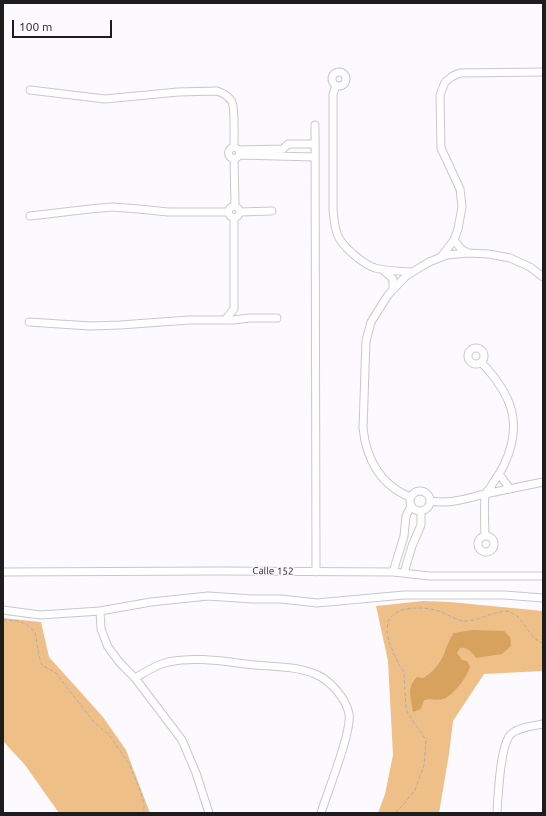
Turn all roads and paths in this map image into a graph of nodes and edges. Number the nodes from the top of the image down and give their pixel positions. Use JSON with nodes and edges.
{"nodes":[{"id":1,"x":543,"y":72,"type":"edge"},
{"id":2,"x":336,"y":86,"type":"dead end"},
{"id":3,"x":30,"y":90,"type":"dead end"},
{"id":4,"x":314,"y":124,"type":"dead end"},
{"id":5,"x":314,"y":144,"type":"junction"},
{"id":6,"x":237,"y":153,"type":"junction"},
{"id":7,"x":314,"y":157,"type":"junction"},
{"id":8,"x":235,"y":206,"type":"junction"},
{"id":9,"x":272,"y":211,"type":"dead end"},
{"id":10,"x":228,"y":212,"type":"junction"},
{"id":11,"x":240,"y":212,"type":"junction"},
{"id":12,"x":30,"y":216,"type":"dead end"},
{"id":13,"x":234,"y":218,"type":"junction"},
{"id":14,"x":454,"y":240,"type":"junction"},
{"id":15,"x":468,"y":253,"type":"junction"},
{"id":16,"x":440,"y":258,"type":"junction"},
{"id":17,"x":383,"y":269,"type":"junction"},
{"id":18,"x":412,"y":272,"type":"junction"},
{"id":19,"x":541,"y":273,"type":"edge"},
{"id":20,"x":393,"y":289,"type":"junction"},
{"id":21,"x":234,"y":309,"type":"junction"},
{"id":22,"x":277,"y":318,"type":"dead end"},
{"id":23,"x":244,"y":319,"type":"junction"},
{"id":24,"x":225,"y":320,"type":"junction"},
{"id":25,"x":29,"y":322,"type":"dead end"},
{"id":26,"x":481,"y":362,"type":"dead end"},
{"id":27,"x":499,"y":474,"type":"junction"},
{"id":28,"x":543,"y":482,"type":"edge"},
{"id":29,"x":510,"y":489,"type":"junction"},
{"id":30,"x":485,"y":494,"type":"junction"},
{"id":31,"x":410,"y":497,"type":"junction"},
{"id":32,"x":430,"y":501,"type":"junction"},
{"id":33,"x":411,"y":506,"type":"junction"},
{"id":34,"x":422,"y":511,"type":"junction"},
{"id":35,"x":485,"y":536,"type":"dead end"},
{"id":36,"x":3,"y":572,"type":"edge"},
{"id":37,"x":316,"y":572,"type":"junction"},
{"id":38,"x":393,"y":572,"type":"junction"},
{"id":39,"x":404,"y":573,"type":"junction"},
{"id":40,"x":543,"y":576,"type":"edge"},
{"id":41,"x":543,"y":598,"type":"edge"},
{"id":42,"x":3,"y":610,"type":"edge"},
{"id":43,"x":100,"y":611,"type":"junction"},
{"id":44,"x":3,"y":620,"type":"edge"},
{"id":45,"x":543,"y":643,"type":"edge"},
{"id":46,"x":135,"y":678,"type":"junction"},
{"id":47,"x":543,"y":724,"type":"edge"},
{"id":48,"x":144,"y":813,"type":"edge"},
{"id":49,"x":209,"y":813,"type":"edge"},
{"id":50,"x":321,"y":813,"type":"edge"},
{"id":51,"x":395,"y":813,"type":"edge"},
{"id":52,"x":497,"y":813,"type":"edge"}],
"edges":[{"from":1,"to":14,"type":"street"},
{"from":2,"to":17,"type":"street"},
{"from":3,"to":6,"type":"street"},
{"from":4,"to":5,"type":"street"},
{"from":5,"to":6,"type":"street"},
{"from":5,"to":7,"type":"street"},
{"from":6,"to":7,"type":"street"},
{"from":6,"to":8,"type":"street"},
{"from":7,"to":37,"type":"street"},
{"from":8,"to":10,"type":"street"},
{"from":8,"to":11,"type":"street"},
{"from":9,"to":11,"type":"street"},
{"from":10,"to":12,"type":"street"},
{"from":10,"to":13,"type":"street"},
{"from":11,"to":13,"type":"street"},
{"from":13,"to":21,"type":"street"},
{"from":14,"to":15,"type":"street"},
{"from":14,"to":16,"type":"street"},
{"from":15,"to":16,"type":"street"},
{"from":15,"to":19,"type":"street"},
{"from":16,"to":18,"type":"street"},
{"from":17,"to":18,"type":"street"},
{"from":17,"to":20,"type":"street"},
{"from":18,"to":20,"type":"street"},
{"from":20,"to":31,"type":"street"},
{"from":21,"to":23,"type":"street"},
{"from":21,"to":24,"type":"street"},
{"from":22,"to":23,"type":"street"},
{"from":23,"to":24,"type":"street"},
{"from":24,"to":25,"type":"street"},
{"from":26,"to":27,"type":"street"},
{"from":27,"to":29,"type":"street"},
{"from":27,"to":30,"type":"street"},
{"from":28,"to":29,"type":"street"},
{"from":29,"to":30,"type":"street"},
{"from":30,"to":32,"type":"street"},
{"from":30,"to":35,"type":"street"},
{"from":31,"to":32,"type":"street"},
{"from":31,"to":33,"type":"street"},
{"from":32,"to":34,"type":"street"},
{"from":33,"to":34,"type":"street"},
{"from":33,"to":38,"type":"street"},
{"from":34,"to":39,"type":"street"},
{"from":36,"to":37,"type":"street","name":"Calle 152"},
{"from":37,"to":38,"type":"street","name":"Calle 152"},
{"from":38,"to":39,"type":"street","name":"Calle 152"},
{"from":39,"to":40,"type":"street","name":"Calle 152"},
{"from":41,"to":43,"type":"street"},
{"from":42,"to":43,"type":"street"},
{"from":43,"to":46,"type":"street"},
{"from":44,"to":48,"type":"path"},
{"from":45,"to":51,"type":"path"},
{"from":46,"to":49,"type":"street"},
{"from":46,"to":50,"type":"street"},
{"from":47,"to":52,"type":"street"}]}
